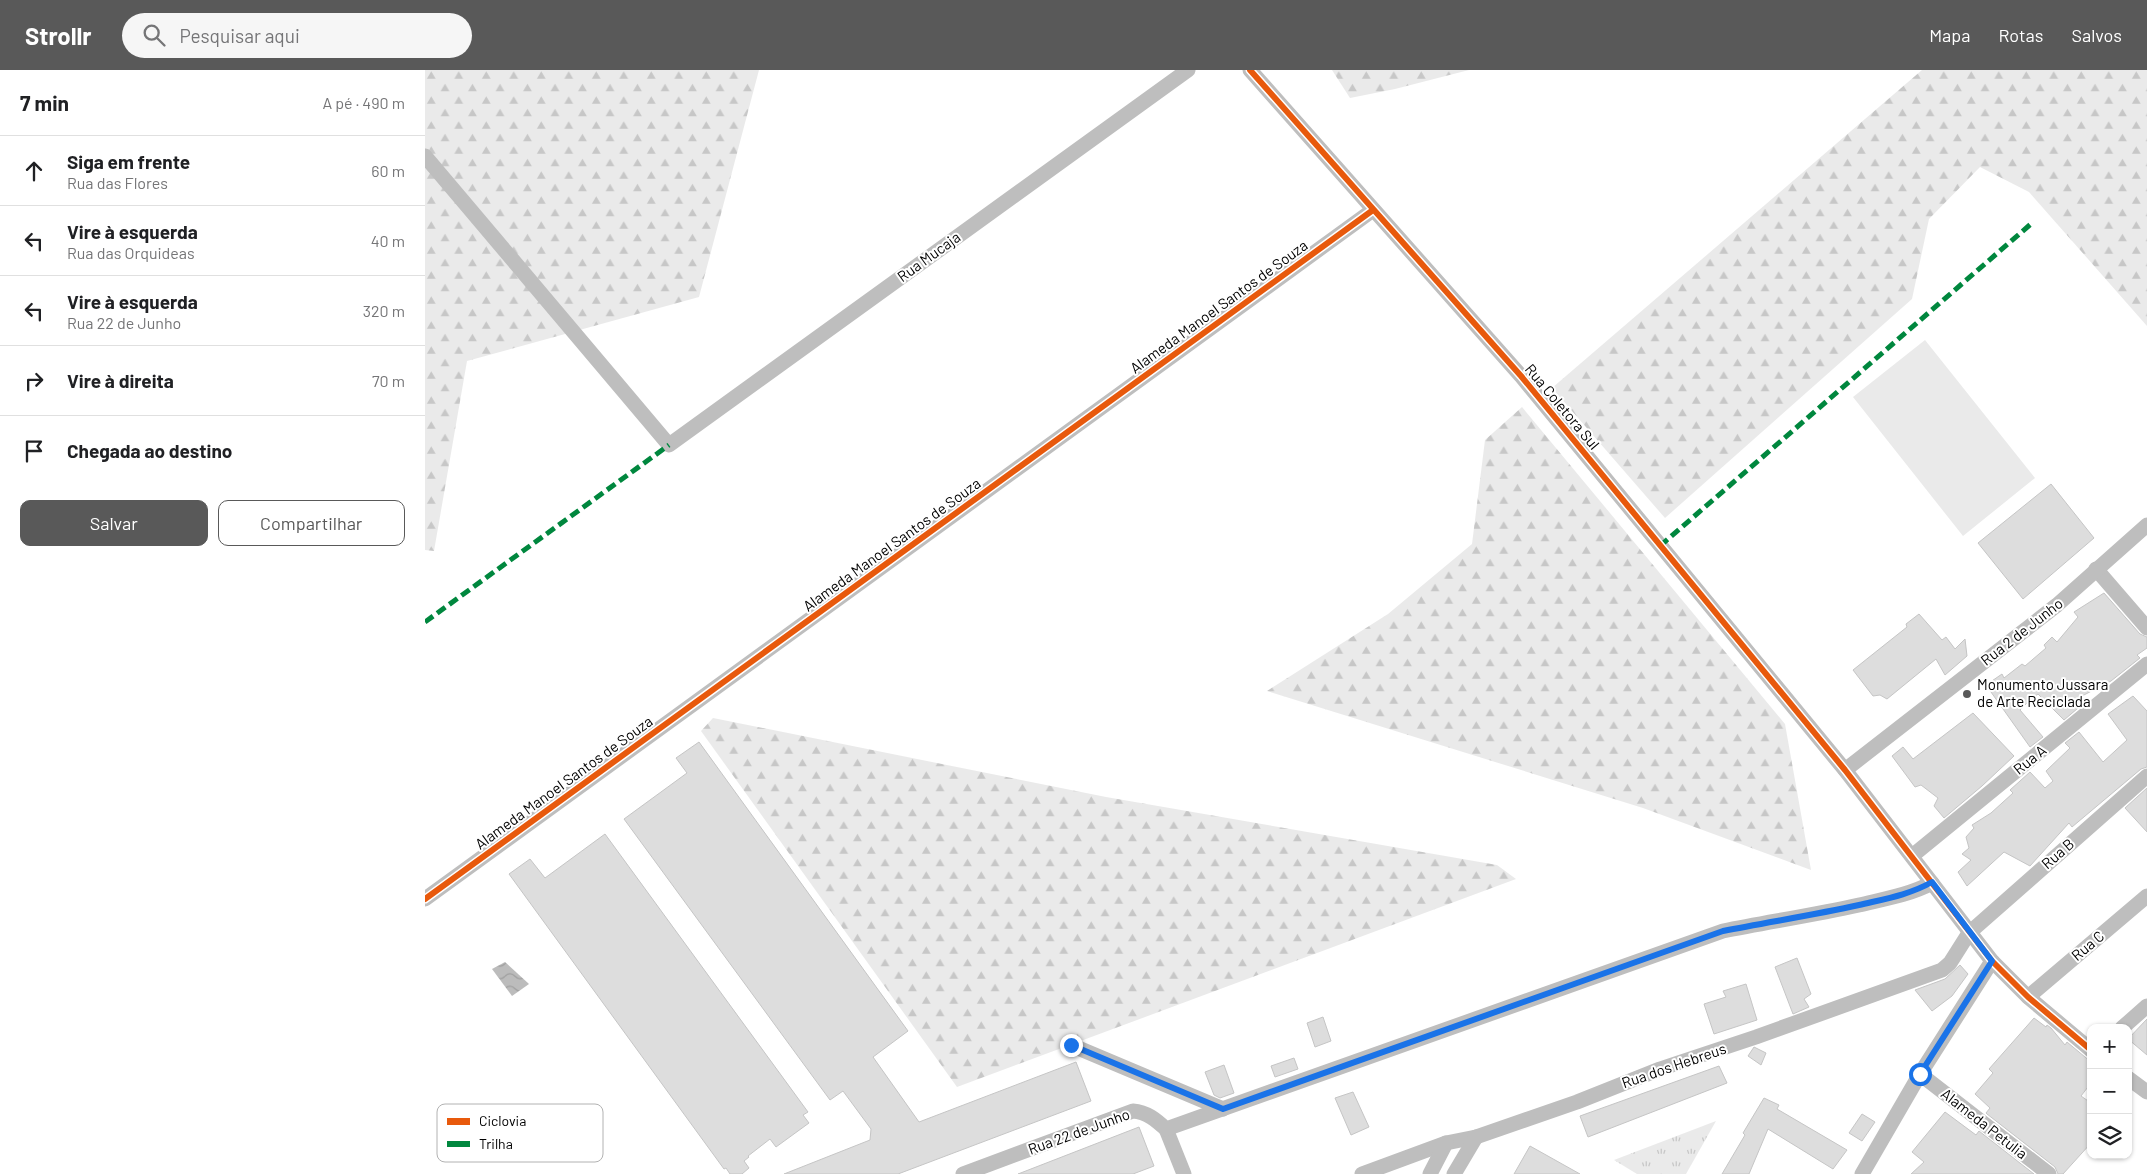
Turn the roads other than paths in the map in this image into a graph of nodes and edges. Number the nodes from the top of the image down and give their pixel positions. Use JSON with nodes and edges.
{"nodes":[{"id":1,"x":1188,"y":70,"type":"edge"},
{"id":2,"x":1250,"y":70,"type":"edge"},
{"id":3,"x":425,"y":156,"type":"edge"},
{"id":4,"x":1373,"y":210,"type":"junction"},
{"id":5,"x":2147,"y":525,"type":"edge"},
{"id":6,"x":2096,"y":569,"type":"junction"},
{"id":7,"x":2147,"y":628,"type":"edge"},
{"id":8,"x":2147,"y":664,"type":"edge"},
{"id":9,"x":1845,"y":770,"type":"junction"},
{"id":10,"x":2147,"y":776,"type":"edge"},
{"id":11,"x":1912,"y":856,"type":"junction"},
{"id":12,"x":1932,"y":882,"type":"junction"},
{"id":13,"x":2147,"y":896,"type":"edge"},
{"id":14,"x":425,"y":899,"type":"edge"},
{"id":15,"x":1969,"y":933,"type":"junction"},
{"id":16,"x":1992,"y":961,"type":"junction"},
{"id":17,"x":2029,"y":997,"type":"junction"},
{"id":18,"x":2147,"y":1006,"type":"edge"},
{"id":19,"x":2127,"y":1024,"type":"edge"},
{"id":20,"x":1071,"y":1045,"type":"dead end"},
{"id":21,"x":2087,"y":1047,"type":"edge"},
{"id":22,"x":1920,"y":1074,"type":"junction"},
{"id":23,"x":2132,"y":1081,"type":"edge"},
{"id":24,"x":2147,"y":1092,"type":"edge"},
{"id":25,"x":1223,"y":1109,"type":"junction"},
{"id":26,"x":1166,"y":1129,"type":"junction"},
{"id":27,"x":1476,"y":1137,"type":"junction"},
{"id":28,"x":1447,"y":1143,"type":"junction"},
{"id":29,"x":1869,"y":1171,"type":"edge"},
{"id":30,"x":963,"y":1174,"type":"edge"},
{"id":31,"x":1184,"y":1174,"type":"edge"},
{"id":32,"x":1362,"y":1174,"type":"edge"},
{"id":33,"x":1429,"y":1174,"type":"edge"},
{"id":34,"x":1454,"y":1174,"type":"edge"},
{"id":35,"x":2049,"y":1174,"type":"edge"}],
"edges":[{"from":1,"to":3,"type":"street","name":"Rua Mucaja"},
{"from":2,"to":4,"type":"street","name":"Rua Coletora Sul"},
{"from":4,"to":9,"type":"street","name":"Rua Coletora Sul"},
{"from":4,"to":14,"type":"street","name":"Alameda Manoel Santos de Souza"},
{"from":5,"to":6,"type":"street","name":"Rua 2 de Junho"},
{"from":6,"to":7,"type":"street"},
{"from":6,"to":9,"type":"street","name":"Rua 2 de Junho"},
{"from":8,"to":11,"type":"street","name":"Rua A"},
{"from":9,"to":11,"type":"street","name":"Rua Coletora Sul"},
{"from":10,"to":15,"type":"street","name":"Rua B"},
{"from":11,"to":12,"type":"street","name":"Rua Coletora Sul"},
{"from":12,"to":15,"type":"street","name":"Rua Coletora Sul"},
{"from":12,"to":25,"type":"street"},
{"from":13,"to":17,"type":"street","name":"Rua C"},
{"from":15,"to":16,"type":"street","name":"Rua Coletora Sul"},
{"from":15,"to":27,"type":"street","name":"Rua dos Hebreus"},
{"from":16,"to":17,"type":"street","name":"Rua Coletora Sul"},
{"from":16,"to":22,"type":"street"},
{"from":17,"to":21,"type":"street","name":"Rua Coletora Sul"},
{"from":18,"to":19,"type":"street"},
{"from":20,"to":25,"type":"street"},
{"from":22,"to":29,"type":"street"},
{"from":22,"to":35,"type":"street","name":"Alameda Petulia"},
{"from":23,"to":24,"type":"street"},
{"from":25,"to":26,"type":"street"},
{"from":26,"to":30,"type":"street","name":"Rua 22 de Junho"},
{"from":26,"to":31,"type":"street"},
{"from":27,"to":28,"type":"street","name":"Rua dos Hebreus"},
{"from":27,"to":34,"type":"street"},
{"from":28,"to":32,"type":"street","name":"Rua dos Hebreus"},
{"from":28,"to":33,"type":"street"}]}
